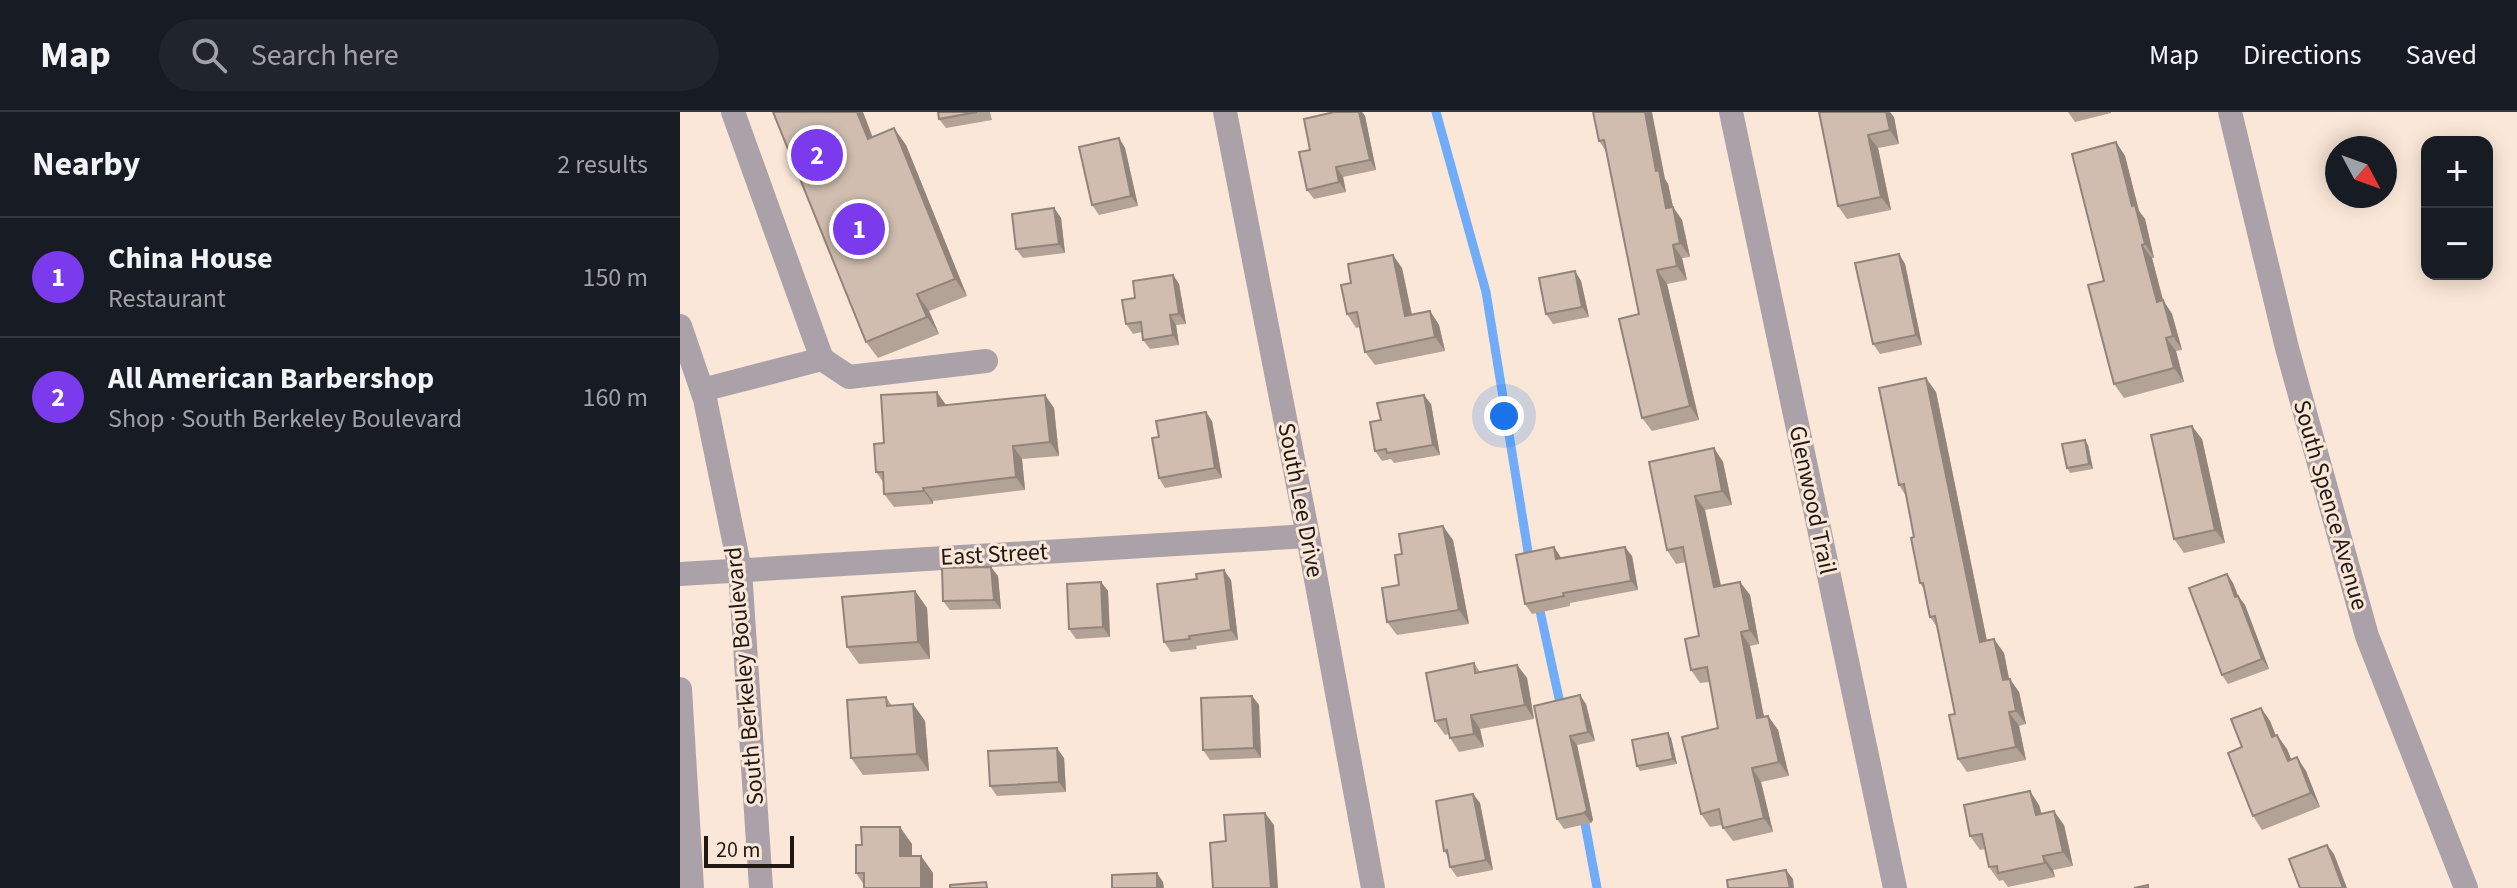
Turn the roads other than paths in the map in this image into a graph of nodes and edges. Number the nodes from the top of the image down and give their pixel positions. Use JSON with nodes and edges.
{"nodes":[{"id":1,"x":733,"y":112,"type":"edge"},
{"id":2,"x":1225,"y":112,"type":"edge"},
{"id":3,"x":1731,"y":112,"type":"edge"},
{"id":4,"x":2230,"y":112,"type":"edge"},
{"id":5,"x":680,"y":326,"type":"edge"},
{"id":6,"x":822,"y":359,"type":"junction"},
{"id":7,"x":986,"y":361,"type":"dead end"},
{"id":8,"x":702,"y":390,"type":"junction"},
{"id":9,"x":1308,"y":536,"type":"junction"},
{"id":10,"x":740,"y":570,"type":"junction"},
{"id":11,"x":680,"y":574,"type":"edge"},
{"id":12,"x":680,"y":689,"type":"edge"},
{"id":13,"x":692,"y":888,"type":"edge"},
{"id":14,"x":761,"y":888,"type":"edge"},
{"id":15,"x":1373,"y":888,"type":"edge"},
{"id":16,"x":1895,"y":888,"type":"edge"},
{"id":17,"x":2466,"y":888,"type":"edge"}],
"edges":[{"from":1,"to":6,"type":"street"},
{"from":2,"to":9,"type":"street","name":"South Lee Drive"},
{"from":3,"to":16,"type":"street","name":"Glenwood Trail"},
{"from":4,"to":17,"type":"street","name":"South Spence Avenue"},
{"from":5,"to":8,"type":"street","name":"South Berkeley Boulevard"},
{"from":6,"to":7,"type":"street"},
{"from":6,"to":8,"type":"street"},
{"from":8,"to":10,"type":"street","name":"South Berkeley Boulevard"},
{"from":9,"to":10,"type":"street","name":"East Street"},
{"from":9,"to":15,"type":"street","name":"South Lee Drive"},
{"from":10,"to":11,"type":"street","name":"East Street"},
{"from":10,"to":14,"type":"street","name":"South Berkeley Boulevard"},
{"from":12,"to":13,"type":"street"}]}
